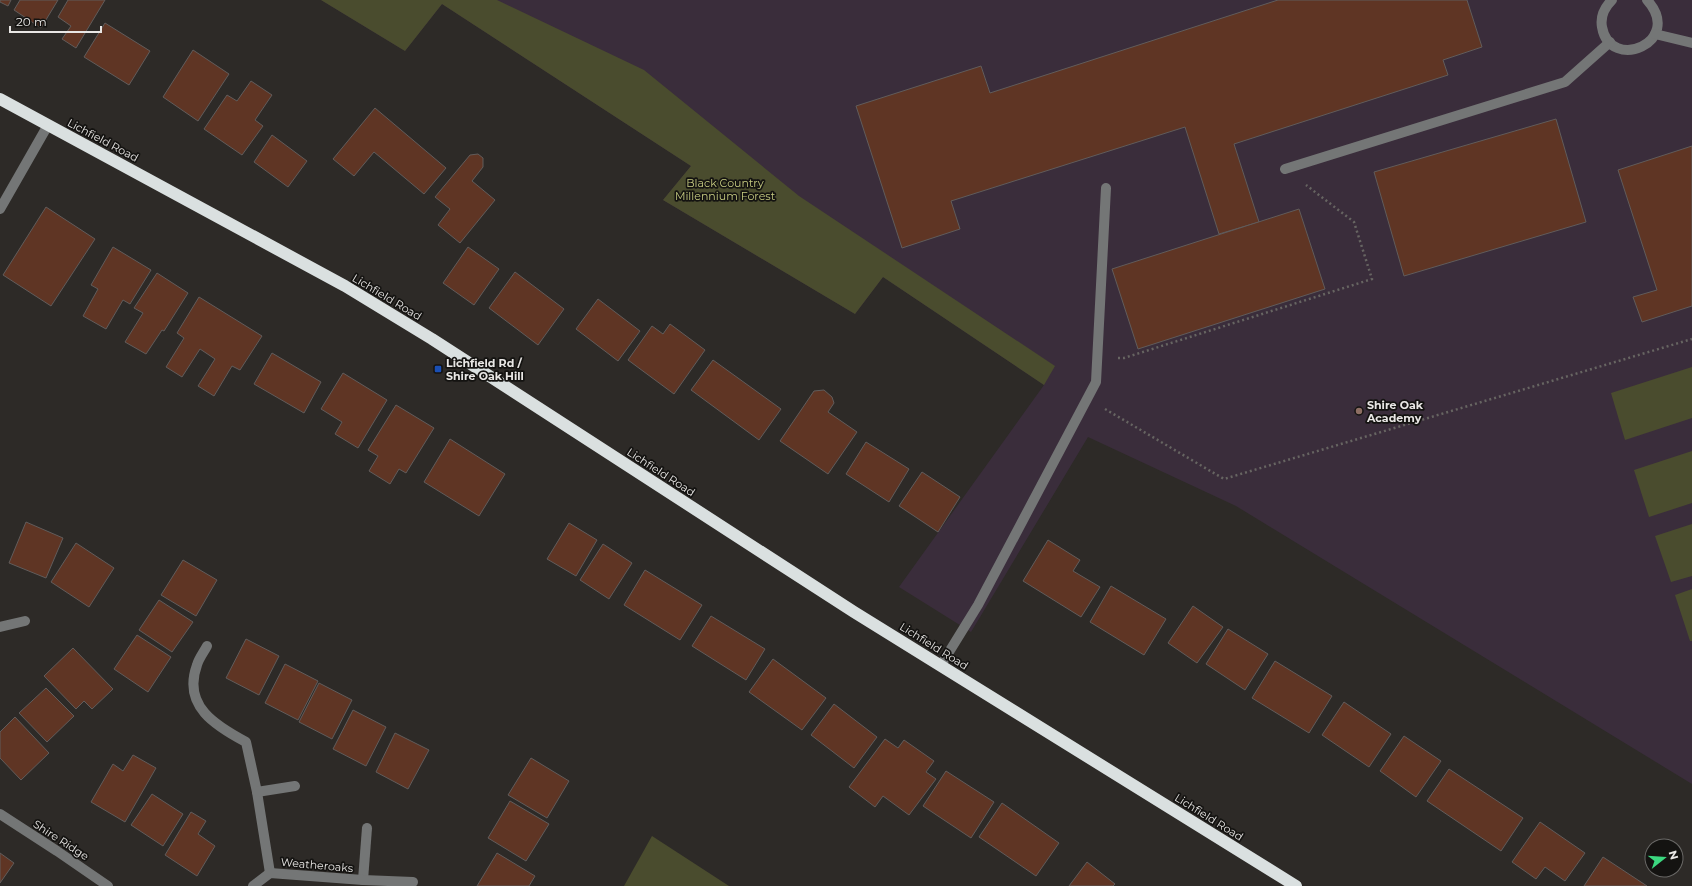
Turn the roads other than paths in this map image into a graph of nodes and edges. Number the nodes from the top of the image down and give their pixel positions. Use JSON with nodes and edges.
{"nodes":[{"id":1,"x":1612,"y":0,"type":"edge"},
{"id":2,"x":1647,"y":0,"type":"edge"},
{"id":3,"x":1655,"y":34,"type":"junction"},
{"id":4,"x":1610,"y":42,"type":"junction"},
{"id":5,"x":1692,"y":43,"type":"edge"},
{"id":6,"x":0,"y":99,"type":"edge"},
{"id":7,"x":48,"y":125,"type":"junction"},
{"id":8,"x":1284,"y":169,"type":"road end"},
{"id":9,"x":1106,"y":188,"type":"dead end"},
{"id":10,"x":0,"y":209,"type":"edge"},
{"id":11,"x":25,"y":620,"type":"dead end"},
{"id":12,"x":0,"y":627,"type":"edge"},
{"id":13,"x":207,"y":646,"type":"dead end"},
{"id":14,"x":941,"y":665,"type":"junction"},
{"id":15,"x":295,"y":786,"type":"dead end"},
{"id":16,"x":257,"y":792,"type":"junction"},
{"id":17,"x":0,"y":814,"type":"edge"},
{"id":18,"x":367,"y":828,"type":"dead end"},
{"id":19,"x":270,"y":873,"type":"junction"},
{"id":20,"x":363,"y":880,"type":"junction"},
{"id":21,"x":413,"y":882,"type":"dead end"},
{"id":22,"x":389,"y":884,"type":"edge"},
{"id":23,"x":108,"y":886,"type":"edge"},
{"id":24,"x":253,"y":886,"type":"edge"},
{"id":25,"x":1296,"y":886,"type":"edge"}],
"edges":[{"from":1,"to":4,"type":"street"},
{"from":2,"to":3,"type":"street"},
{"from":3,"to":4,"type":"street"},
{"from":3,"to":5,"type":"street"},
{"from":4,"to":8,"type":"street"},
{"from":6,"to":7,"type":"highway","name":"Lichfield Road"},
{"from":7,"to":10,"type":"street"},
{"from":7,"to":14,"type":"highway","name":"Lichfield Road"},
{"from":9,"to":14,"type":"street"},
{"from":11,"to":12,"type":"street"},
{"from":13,"to":16,"type":"street","name":"Weatheroaks"},
{"from":14,"to":25,"type":"highway","name":"Lichfield Road"},
{"from":15,"to":16,"type":"street"},
{"from":16,"to":19,"type":"street","name":"Weatheroaks"},
{"from":17,"to":23,"type":"street","name":"Shire Ridge"},
{"from":18,"to":20,"type":"street","name":"Weatheroaks"},
{"from":19,"to":20,"type":"street","name":"Weatheroaks"},
{"from":19,"to":24,"type":"street","name":"Weatheroaks"},
{"from":20,"to":22,"type":"street","name":"Weatheroaks"},
{"from":21,"to":22,"type":"street","name":"Weatheroaks"}]}
